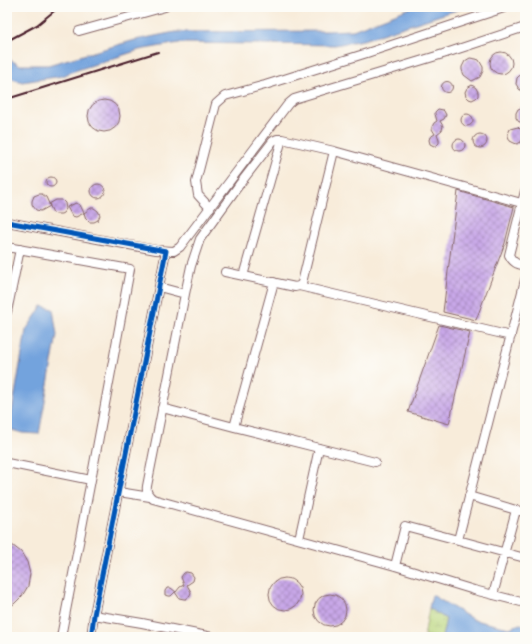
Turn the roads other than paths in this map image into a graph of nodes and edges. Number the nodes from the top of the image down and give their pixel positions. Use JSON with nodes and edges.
{"nodes":[{"id":1,"x":165,"y":7,"type":"edge"},
{"id":2,"x":507,"y":7,"type":"edge"},
{"id":3,"x":525,"y":27,"type":"edge"},
{"id":4,"x":79,"y":32,"type":"dead end"},
{"id":5,"x":282,"y":139,"type":"junction"},
{"id":6,"x":334,"y":151,"type":"junction"},
{"id":7,"x":525,"y":191,"type":"edge"},
{"id":8,"x":523,"y":203,"type":"edge"},
{"id":9,"x":210,"y":208,"type":"junction"},
{"id":10,"x":7,"y":222,"type":"edge"},
{"id":11,"x":7,"y":247,"type":"edge"},
{"id":12,"x":20,"y":250,"type":"junction"},
{"id":13,"x":166,"y":251,"type":"junction"},
{"id":14,"x":525,"y":266,"type":"edge"},
{"id":15,"x":224,"y":272,"type":"dead end"},
{"id":16,"x":243,"y":276,"type":"junction"},
{"id":17,"x":525,"y":280,"type":"edge"},
{"id":18,"x":274,"y":282,"type":"junction"},
{"id":19,"x":299,"y":286,"type":"junction"},
{"id":20,"x":159,"y":287,"type":"junction"},
{"id":21,"x":185,"y":294,"type":"junction"},
{"id":22,"x":7,"y":312,"type":"edge"},
{"id":23,"x":511,"y":336,"type":"junction"},
{"id":24,"x":162,"y":408,"type":"junction"},
{"id":25,"x":234,"y":427,"type":"junction"},
{"id":26,"x":318,"y":448,"type":"junction"},
{"id":27,"x":375,"y":462,"type":"dead end"},
{"id":28,"x":7,"y":463,"type":"edge"},
{"id":29,"x":91,"y":480,"type":"junction"},
{"id":30,"x":119,"y":492,"type":"junction"},
{"id":31,"x":469,"y":496,"type":"junction"},
{"id":32,"x":150,"y":497,"type":"junction"},
{"id":33,"x":516,"y":510,"type":"junction"},
{"id":34,"x":525,"y":512,"type":"edge"},
{"id":35,"x":299,"y":539,"type":"junction"},
{"id":36,"x":458,"y":540,"type":"junction"},
{"id":37,"x":504,"y":552,"type":"junction"},
{"id":38,"x":525,"y":558,"type":"edge"},
{"id":39,"x":395,"y":566,"type":"junction"},
{"id":40,"x":493,"y":595,"type":"junction"},
{"id":41,"x":525,"y":604,"type":"edge"},
{"id":42,"x":94,"y":615,"type":"junction"},
{"id":43,"x":177,"y":634,"type":"edge"},
{"id":44,"x":61,"y":637,"type":"edge"},
{"id":45,"x":91,"y":637,"type":"edge"},
{"id":46,"x":212,"y":637,"type":"edge"}],
"edges":[{"from":1,"to":4,"type":"street"},
{"from":2,"to":9,"type":"street"},
{"from":3,"to":9,"type":"street"},
{"from":5,"to":6,"type":"street"},
{"from":5,"to":16,"type":"street"},
{"from":5,"to":21,"type":"street"},
{"from":6,"to":8,"type":"street"},
{"from":6,"to":19,"type":"street"},
{"from":7,"to":8,"type":"street"},
{"from":8,"to":14,"type":"street"},
{"from":9,"to":13,"type":"street"},
{"from":10,"to":13,"type":"street"},
{"from":11,"to":12,"type":"street"},
{"from":12,"to":22,"type":"street"},
{"from":12,"to":29,"type":"street"},
{"from":13,"to":20,"type":"street"},
{"from":15,"to":16,"type":"street"},
{"from":16,"to":18,"type":"street"},
{"from":17,"to":23,"type":"street"},
{"from":18,"to":19,"type":"street"},
{"from":18,"to":25,"type":"street"},
{"from":19,"to":23,"type":"street"},
{"from":20,"to":21,"type":"street"},
{"from":20,"to":30,"type":"street"},
{"from":21,"to":24,"type":"street"},
{"from":23,"to":31,"type":"street"},
{"from":24,"to":25,"type":"street"},
{"from":24,"to":32,"type":"street"},
{"from":25,"to":26,"type":"street"},
{"from":26,"to":27,"type":"street"},
{"from":26,"to":35,"type":"street"},
{"from":28,"to":29,"type":"street"},
{"from":29,"to":44,"type":"street"},
{"from":30,"to":32,"type":"street"},
{"from":30,"to":42,"type":"street"},
{"from":31,"to":33,"type":"street"},
{"from":31,"to":36,"type":"street"},
{"from":32,"to":35,"type":"street"},
{"from":33,"to":34,"type":"street"},
{"from":33,"to":37,"type":"street"},
{"from":35,"to":39,"type":"street"},
{"from":36,"to":37,"type":"street"},
{"from":36,"to":39,"type":"street"},
{"from":37,"to":38,"type":"street"},
{"from":37,"to":40,"type":"street"},
{"from":39,"to":40,"type":"street"},
{"from":40,"to":41,"type":"street"},
{"from":42,"to":43,"type":"street"},
{"from":42,"to":45,"type":"street"},
{"from":43,"to":46,"type":"street"}]}
